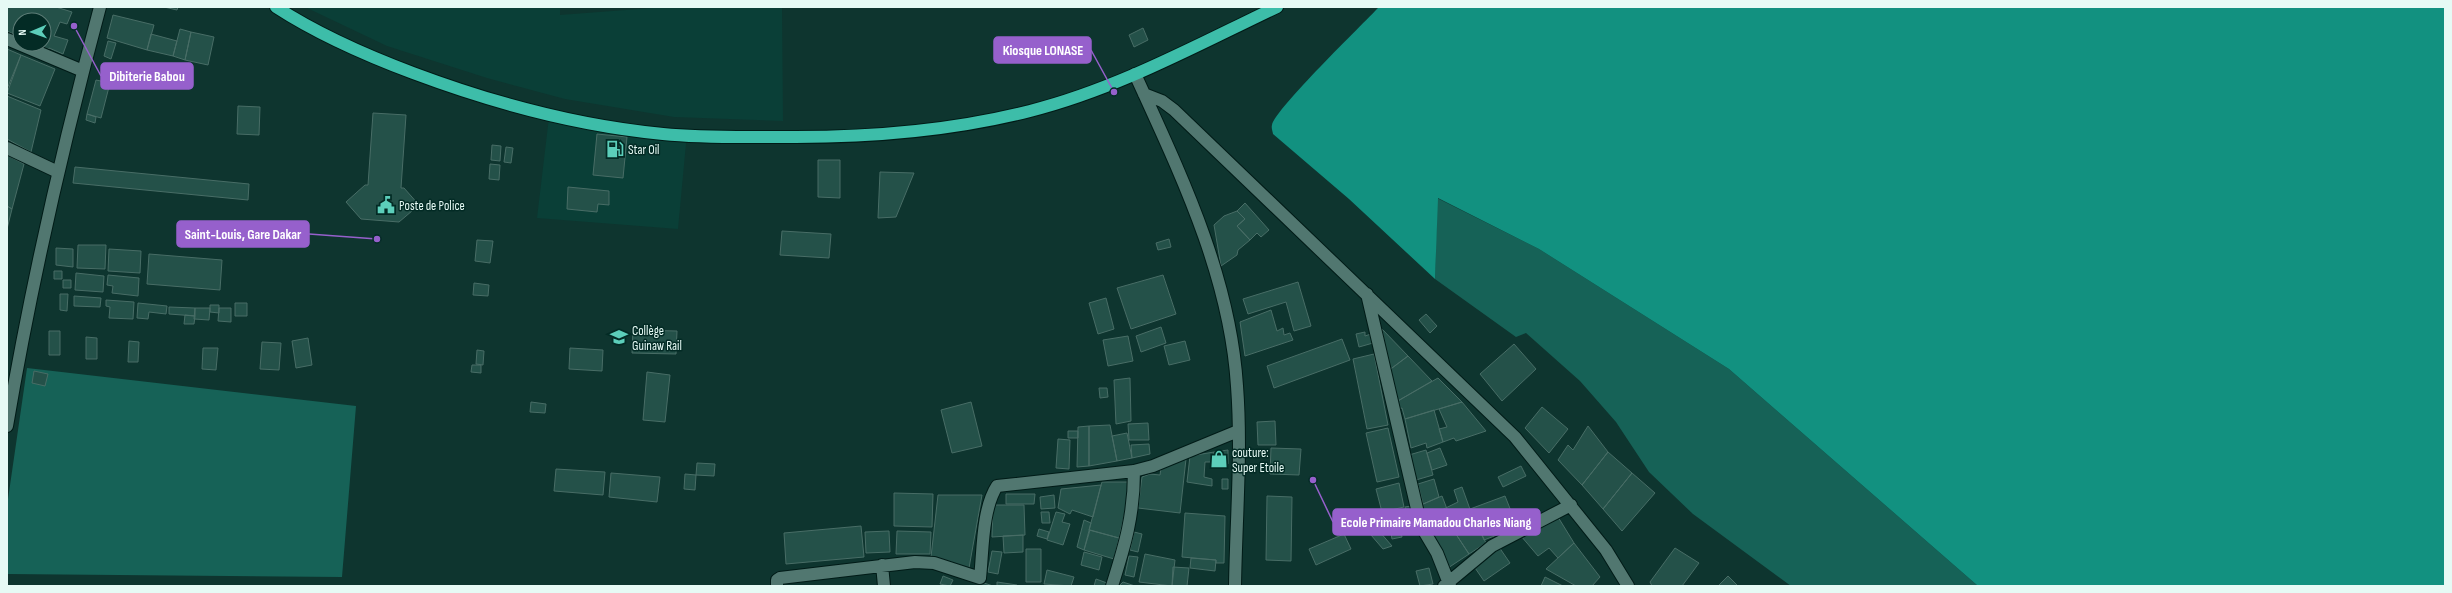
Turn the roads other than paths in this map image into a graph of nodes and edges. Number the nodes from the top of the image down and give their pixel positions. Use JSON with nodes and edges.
{"nodes":[{"id":1,"x":100,"y":7,"type":"edge"},
{"id":2,"x":276,"y":7,"type":"edge"},
{"id":3,"x":1277,"y":7,"type":"edge"},
{"id":4,"x":7,"y":39,"type":"edge"},
{"id":5,"x":83,"y":71,"type":"junction"},
{"id":6,"x":1135,"y":74,"type":"junction"},
{"id":7,"x":1144,"y":94,"type":"junction"},
{"id":8,"x":7,"y":148,"type":"edge"},
{"id":9,"x":58,"y":172,"type":"junction"},
{"id":10,"x":1367,"y":294,"type":"junction"},
{"id":11,"x":12,"y":367,"type":"edge"},
{"id":12,"x":7,"y":426,"type":"edge"},
{"id":13,"x":1238,"y":431,"type":"junction"},
{"id":14,"x":1134,"y":471,"type":"junction"},
{"id":15,"x":1571,"y":505,"type":"junction"},
{"id":16,"x":882,"y":565,"type":"junction"},
{"id":17,"x":1448,"y":585,"type":"edge"},
{"id":18,"x":776,"y":586,"type":"edge"},
{"id":19,"x":884,"y":586,"type":"edge"},
{"id":20,"x":1112,"y":586,"type":"edge"},
{"id":21,"x":1235,"y":586,"type":"edge"},
{"id":22,"x":1628,"y":586,"type":"edge"}],
"edges":[{"from":1,"to":5,"type":"street"},
{"from":2,"to":6,"type":"highway"},
{"from":3,"to":6,"type":"highway"},
{"from":4,"to":5,"type":"street"},
{"from":5,"to":9,"type":"street"},
{"from":6,"to":7,"type":"street"},
{"from":7,"to":10,"type":"street"},
{"from":7,"to":13,"type":"street"},
{"from":8,"to":9,"type":"street"},
{"from":9,"to":11,"type":"street"},
{"from":10,"to":15,"type":"street"},
{"from":10,"to":17,"type":"street"},
{"from":11,"to":12,"type":"street"},
{"from":13,"to":14,"type":"street"},
{"from":13,"to":21,"type":"street"},
{"from":14,"to":16,"type":"street"},
{"from":14,"to":20,"type":"street"},
{"from":15,"to":17,"type":"street"},
{"from":15,"to":22,"type":"street"},
{"from":16,"to":18,"type":"street"},
{"from":16,"to":19,"type":"street"}]}
